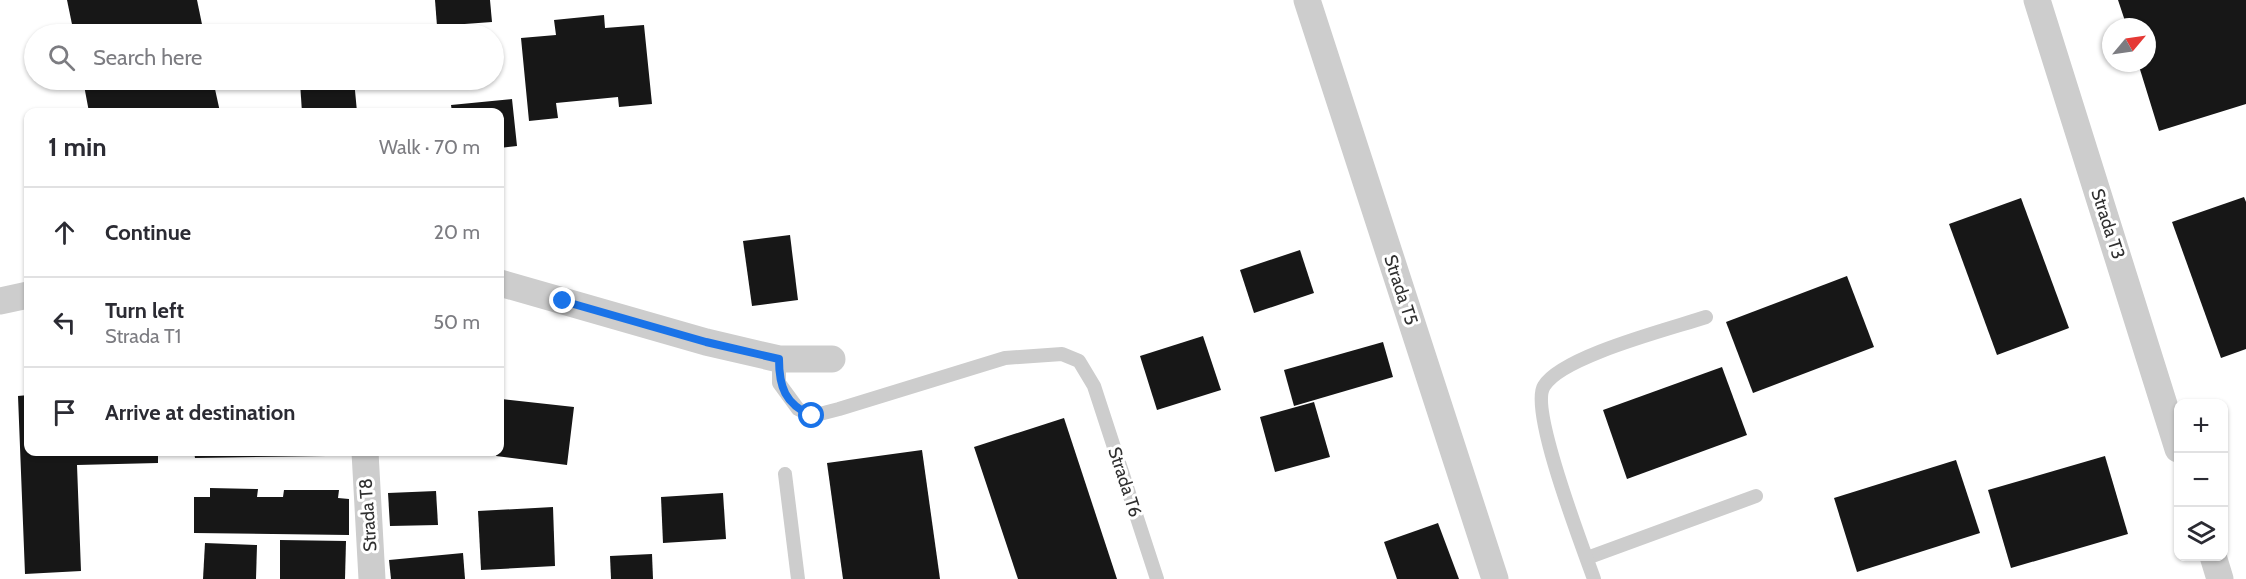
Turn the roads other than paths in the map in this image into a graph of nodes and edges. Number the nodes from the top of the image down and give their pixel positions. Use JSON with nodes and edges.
{"nodes":[{"id":1,"x":1307,"y":0,"type":"edge"},
{"id":2,"x":2037,"y":0,"type":"edge"},
{"id":3,"x":504,"y":284,"type":"edge"},
{"id":4,"x":24,"y":296,"type":"edge"},
{"id":5,"x":0,"y":301,"type":"edge"},
{"id":6,"x":1706,"y":317,"type":"dead end"},
{"id":7,"x":779,"y":359,"type":"junction"},
{"id":8,"x":832,"y":359,"type":"dead end"},
{"id":9,"x":2174,"y":436,"type":"edge"},
{"id":10,"x":365,"y":456,"type":"edge"},
{"id":11,"x":785,"y":474,"type":"dead end"},
{"id":12,"x":1756,"y":496,"type":"dead end"},
{"id":13,"x":1587,"y":558,"type":"junction"},
{"id":14,"x":2214,"y":561,"type":"edge"},
{"id":15,"x":372,"y":579,"type":"edge"},
{"id":16,"x":798,"y":579,"type":"edge"},
{"id":17,"x":1156,"y":579,"type":"edge"},
{"id":18,"x":1495,"y":579,"type":"edge"},
{"id":19,"x":1594,"y":579,"type":"edge"},
{"id":20,"x":2220,"y":579,"type":"edge"}],
"edges":[{"from":1,"to":18,"type":"street","name":"Strada T5"},
{"from":2,"to":9,"type":"street","name":"Strada T3"},
{"from":3,"to":7,"type":"street"},
{"from":4,"to":5,"type":"street"},
{"from":6,"to":13,"type":"lane"},
{"from":7,"to":8,"type":"street"},
{"from":7,"to":17,"type":"lane","name":"Strada T6"},
{"from":10,"to":15,"type":"street","name":"Strada T8"},
{"from":11,"to":16,"type":"lane"},
{"from":12,"to":13,"type":"lane"},
{"from":13,"to":19,"type":"lane"},
{"from":14,"to":20,"type":"street"}]}
